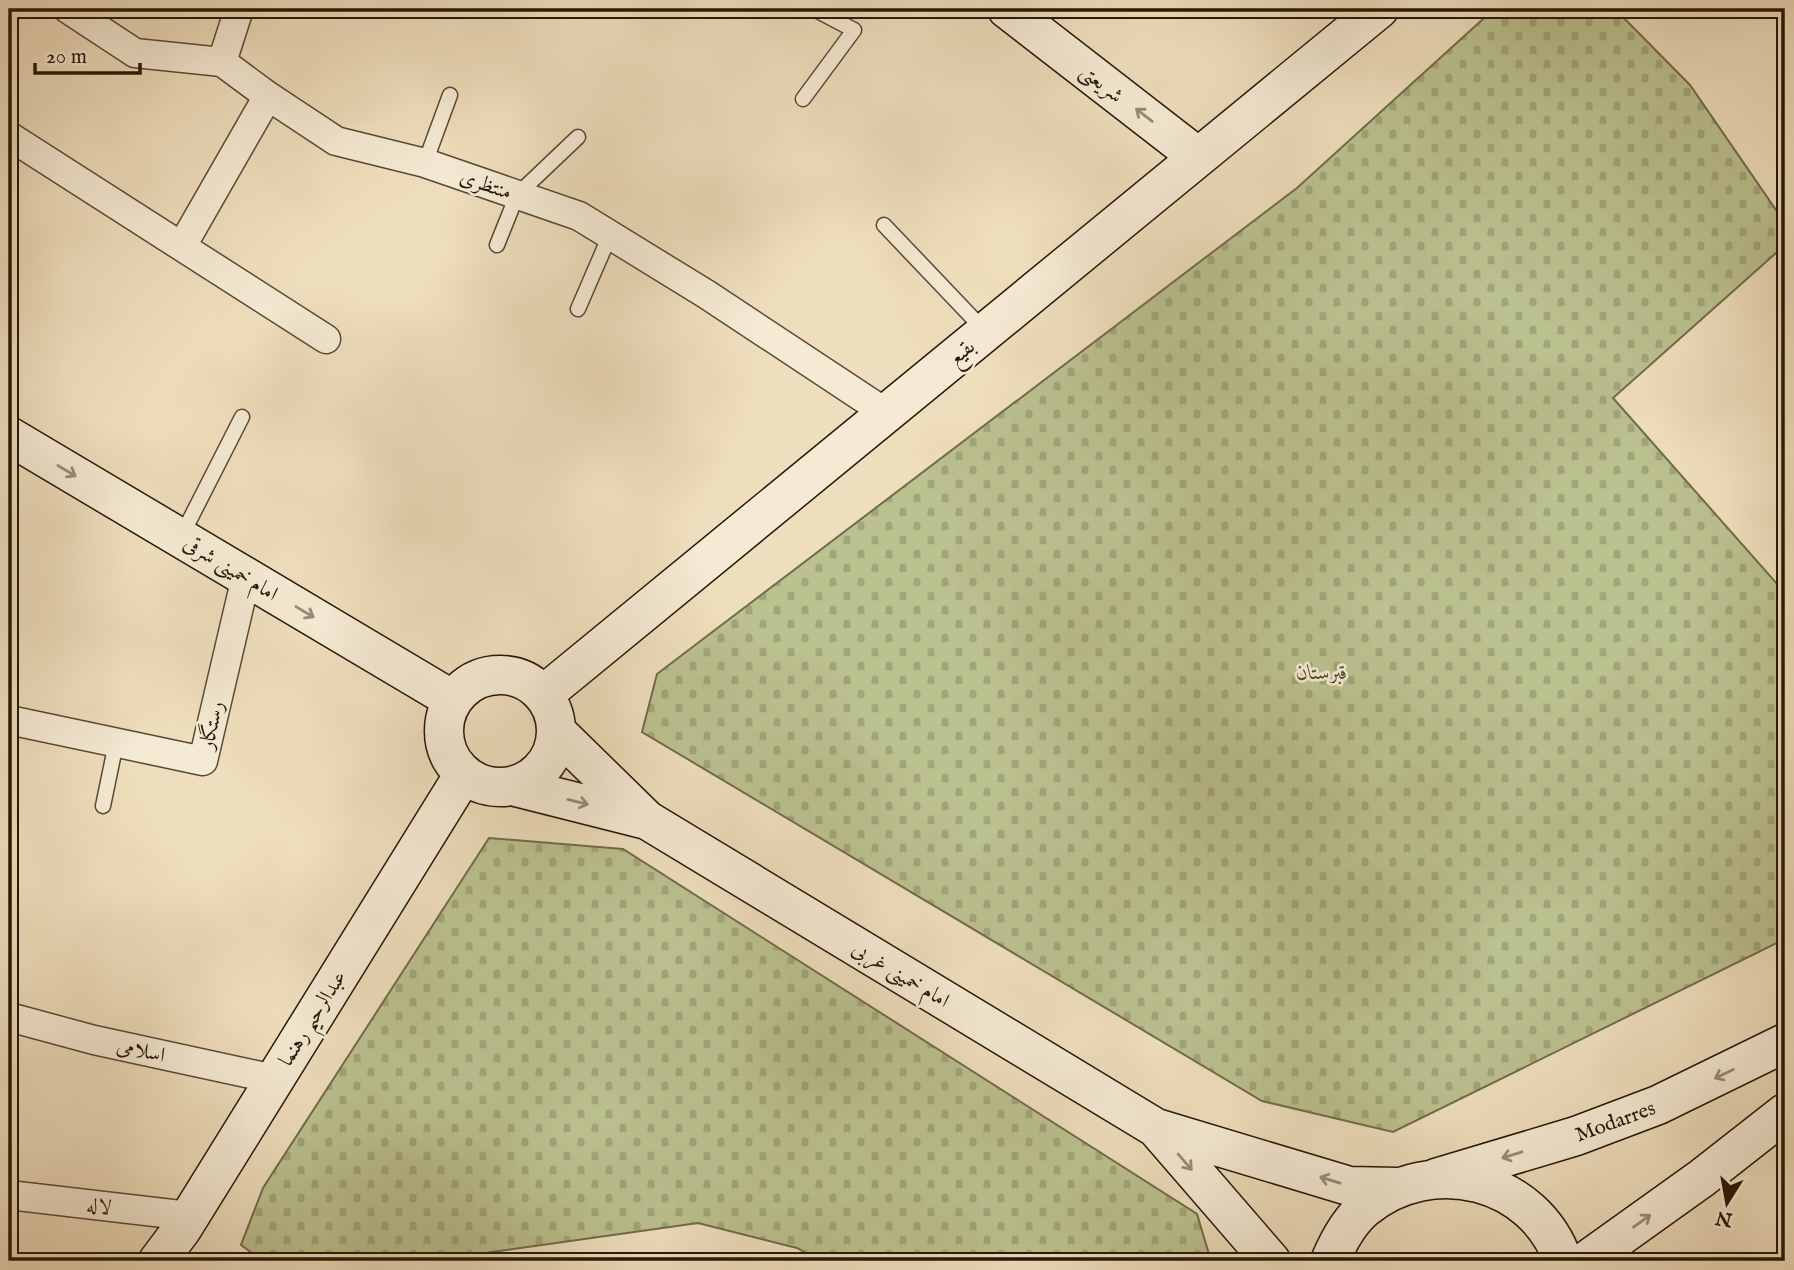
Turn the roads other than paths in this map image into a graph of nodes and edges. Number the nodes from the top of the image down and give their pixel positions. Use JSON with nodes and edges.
{"nodes":[{"id":1,"x":239,"y":9,"type":"edge"},
{"id":2,"x":814,"y":9,"type":"edge"},
{"id":3,"x":1007,"y":9,"type":"edge"},
{"id":4,"x":1379,"y":9,"type":"edge"},
{"id":5,"x":78,"y":11,"type":"edge"},
{"id":6,"x":222,"y":62,"type":"junction"},
{"id":7,"x":450,"y":95,"type":"dead end"},
{"id":8,"x":268,"y":96,"type":"junction"},
{"id":9,"x":803,"y":99,"type":"dead end"},
{"id":10,"x":9,"y":136,"type":"edge"},
{"id":11,"x":578,"y":137,"type":"dead end"},
{"id":12,"x":1198,"y":157,"type":"junction"},
{"id":13,"x":425,"y":163,"type":"junction"},
{"id":14,"x":517,"y":195,"type":"junction"},
{"id":15,"x":884,"y":225,"type":"dead end"},
{"id":16,"x":610,"y":235,"type":"junction"},
{"id":17,"x":497,"y":245,"type":"dead end"},
{"id":18,"x":182,"y":246,"type":"junction"},
{"id":19,"x":578,"y":309,"type":"dead end"},
{"id":20,"x":985,"y":331,"type":"junction"},
{"id":21,"x":326,"y":339,"type":"dead end"},
{"id":22,"x":886,"y":413,"type":"junction"},
{"id":23,"x":242,"y":417,"type":"dead end"},
{"id":24,"x":9,"y":436,"type":"edge"},
{"id":25,"x":180,"y":538,"type":"junction"},
{"id":26,"x":246,"y":577,"type":"junction"},
{"id":27,"x":543,"y":695,"type":"junction"},
{"id":28,"x":453,"y":700,"type":"junction"},
{"id":29,"x":9,"y":720,"type":"edge"},
{"id":30,"x":556,"y":731,"type":"junction"},
{"id":31,"x":116,"y":743,"type":"junction"},
{"id":32,"x":464,"y":774,"type":"junction"},
{"id":33,"x":512,"y":786,"type":"junction"},
{"id":34,"x":103,"y":806,"type":"dead end"},
{"id":35,"x":647,"y":820,"type":"junction"},
{"id":36,"x":9,"y":1017,"type":"edge"},
{"id":37,"x":1785,"y":1043,"type":"edge"},
{"id":38,"x":274,"y":1079,"type":"junction"},
{"id":39,"x":1785,"y":1113,"type":"edge"},
{"id":40,"x":1156,"y":1128,"type":"junction"},
{"id":41,"x":1436,"y":1178,"type":"junction"},
{"id":42,"x":1398,"y":1187,"type":"junction"},
{"id":43,"x":9,"y":1195,"type":"edge"},
{"id":44,"x":189,"y":1216,"type":"junction"},
{"id":45,"x":158,"y":1261,"type":"edge"},
{"id":46,"x":1271,"y":1261,"type":"edge"},
{"id":47,"x":1330,"y":1261,"type":"edge"},
{"id":48,"x":1563,"y":1261,"type":"edge"},
{"id":49,"x":1586,"y":1261,"type":"edge"}],
"edges":[{"from":1,"to":6,"type":"street"},
{"from":2,"to":9,"type":"lane"},
{"from":12,"to":3,"type":"main road","name":"شریعتی","one_way":true},
{"from":4,"to":12,"type":"main road","name":"بقیع"},
{"from":5,"to":6,"type":"street"},
{"from":6,"to":8,"type":"street","name":"منتظری"},
{"from":7,"to":13,"type":"lane"},
{"from":8,"to":13,"type":"street","name":"منتظری"},
{"from":8,"to":18,"type":"street"},
{"from":10,"to":18,"type":"street"},
{"from":11,"to":14,"type":"lane"},
{"from":12,"to":20,"type":"main road","name":"بقیع"},
{"from":13,"to":14,"type":"street","name":"منتظری"},
{"from":14,"to":16,"type":"street","name":"منتظری"},
{"from":14,"to":17,"type":"lane"},
{"from":15,"to":20,"type":"lane"},
{"from":16,"to":19,"type":"lane"},
{"from":16,"to":22,"type":"street","name":"منتظری"},
{"from":18,"to":21,"type":"street"},
{"from":20,"to":22,"type":"main road","name":"بقیع"},
{"from":22,"to":27,"type":"main road","name":"بقیع"},
{"from":23,"to":25,"type":"lane"},
{"from":24,"to":25,"type":"main road","name":"امام خمینی شرقی","one_way":true},
{"from":25,"to":26,"type":"main road","name":"امام خمینی شرقی"},
{"from":26,"to":28,"type":"main road","name":"امام خمینی شرقی","one_way":true},
{"from":26,"to":31,"type":"street","name":"رستگار"},
{"from":27,"to":28,"type":"main road"},
{"from":27,"to":30,"type":"main road"},
{"from":28,"to":32,"type":"main road"},
{"from":29,"to":31,"type":"street","name":"رستگار"},
{"from":30,"to":33,"type":"main road"},
{"from":30,"to":35,"type":"main road","name":"امام خمینی غربی"},
{"from":31,"to":34,"type":"lane"},
{"from":32,"to":33,"type":"main road"},
{"from":32,"to":38,"type":"main road","name":"عبدالرحیم رهنما"},
{"from":33,"to":35,"type":"main road","name":"امام خمینی غربی","one_way":true},
{"from":35,"to":40,"type":"main road","name":"امام خمینی غربی"},
{"from":36,"to":38,"type":"street","name":"اسلامی"},
{"from":37,"to":41,"type":"main road","name":"Modarres","one_way":true},
{"from":38,"to":44,"type":"main road","name":"عبدالرحیم رهنما"},
{"from":49,"to":39,"type":"main road","one_way":true},
{"from":42,"to":40,"type":"main road","name":"امام خمینی غربی","one_way":true},
{"from":40,"to":46,"type":"main road","name":"امام خمینی غربی","one_way":true},
{"from":41,"to":42,"type":"main road"},
{"from":41,"to":48,"type":"main road"},
{"from":42,"to":47,"type":"main road"},
{"from":43,"to":44,"type":"street","name":"لاله"},
{"from":44,"to":45,"type":"main road","name":"عبدالرحیم رهنما"}]}
